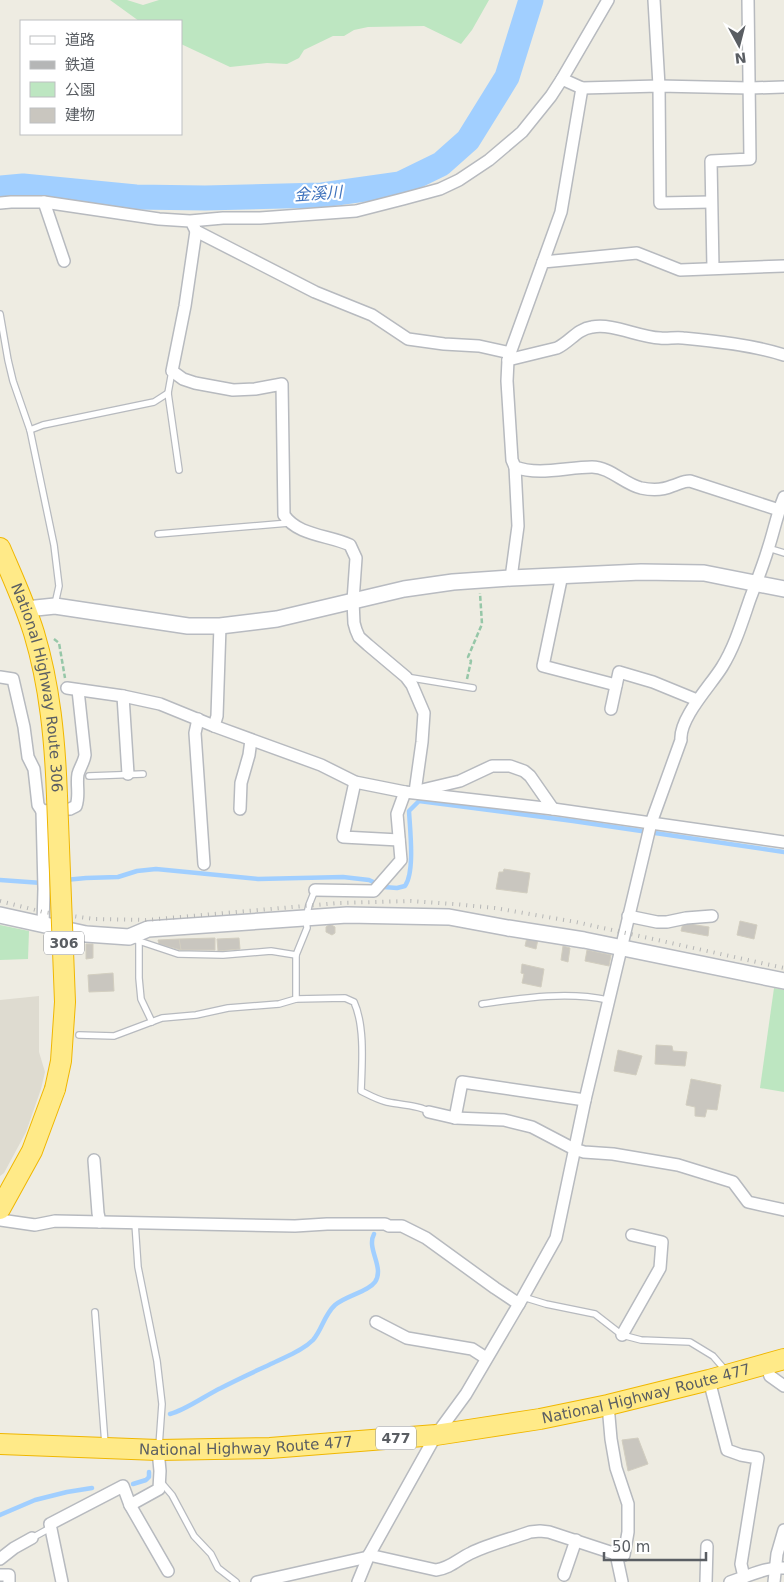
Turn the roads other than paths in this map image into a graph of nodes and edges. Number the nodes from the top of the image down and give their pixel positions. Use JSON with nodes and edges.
{"nodes":[{"id":1,"x":608,"y":0,"type":"edge"},
{"id":2,"x":654,"y":0,"type":"edge"},
{"id":3,"x":748,"y":0,"type":"edge"},
{"id":4,"x":562,"y":79,"type":"junction"},
{"id":5,"x":659,"y":86,"type":"junction"},
{"id":6,"x":784,"y":87,"type":"edge"},
{"id":7,"x":582,"y":88,"type":"junction"},
{"id":8,"x":750,"y":88,"type":"junction"},
{"id":9,"x":44,"y":202,"type":"junction"},
{"id":10,"x":711,"y":202,"type":"junction"},
{"id":11,"x":0,"y":203,"type":"edge"},
{"id":12,"x":193,"y":226,"type":"junction"},
{"id":13,"x":64,"y":261,"type":"dead end"},
{"id":14,"x":543,"y":262,"type":"junction"},
{"id":15,"x":784,"y":266,"type":"edge"},
{"id":16,"x":713,"y":268,"type":"junction"},
{"id":17,"x":0,"y":314,"type":"edge"},
{"id":18,"x":784,"y":355,"type":"edge"},
{"id":19,"x":509,"y":356,"type":"junction"},
{"id":20,"x":172,"y":371,"type":"junction"},
{"id":21,"x":168,"y":393,"type":"junction"},
{"id":22,"x":30,"y":430,"type":"junction"},
{"id":23,"x":515,"y":467,"type":"junction"},
{"id":24,"x":179,"y":470,"type":"dead end"},
{"id":25,"x":784,"y":497,"type":"edge"},
{"id":26,"x":778,"y":510,"type":"junction"},
{"id":27,"x":289,"y":523,"type":"junction"},
{"id":28,"x":158,"y":534,"type":"dead end"},
{"id":29,"x":0,"y":548,"type":"edge"},
{"id":30,"x":768,"y":548,"type":"junction"},
{"id":31,"x":784,"y":552,"type":"edge"},
{"id":32,"x":562,"y":575,"type":"junction"},
{"id":33,"x":511,"y":578,"type":"junction"},
{"id":34,"x":756,"y":584,"type":"junction"},
{"id":35,"x":784,"y":590,"type":"edge"},
{"id":36,"x":353,"y":601,"type":"junction"},
{"id":37,"x":55,"y":606,"type":"junction"},
{"id":38,"x":26,"y":609,"type":"junction"},
{"id":39,"x":220,"y":626,"type":"junction"},
{"id":40,"x":0,"y":677,"type":"edge"},
{"id":41,"x":406,"y":677,"type":"junction"},
{"id":42,"x":616,"y":685,"type":"junction"},
{"id":43,"x":473,"y":688,"type":"dead end"},
{"id":44,"x":123,"y":696,"type":"junction"},
{"id":45,"x":698,"y":700,"type":"junction"},
{"id":46,"x":611,"y":709,"type":"dead end"},
{"id":47,"x":198,"y":719,"type":"junction"},
{"id":48,"x":214,"y":726,"type":"junction"},
{"id":49,"x":251,"y":740,"type":"junction"},
{"id":50,"x":128,"y":774,"type":"junction"},
{"id":51,"x":143,"y":774,"type":"dead end"},
{"id":52,"x":89,"y":776,"type":"dead end"},
{"id":53,"x":355,"y":782,"type":"junction"},
{"id":54,"x":410,"y":792,"type":"junction"},
{"id":55,"x":240,"y":809,"type":"dead end"},
{"id":56,"x":553,"y":809,"type":"junction"},
{"id":57,"x":42,"y":811,"type":"junction"},
{"id":58,"x":651,"y":823,"type":"junction"},
{"id":59,"x":399,"y":840,"type":"junction"},
{"id":60,"x":784,"y":842,"type":"edge"},
{"id":61,"x":204,"y":864,"type":"dead end"},
{"id":62,"x":315,"y":890,"type":"joint"},
{"id":63,"x":0,"y":915,"type":"edge"},
{"id":64,"x":628,"y":916,"type":"junction"},
{"id":65,"x":712,"y":916,"type":"dead end"},
{"id":66,"x":306,"y":918,"type":"junction"},
{"id":67,"x":43,"y":925,"type":"junction"},
{"id":68,"x":134,"y":939,"type":"junction"},
{"id":69,"x":620,"y":948,"type":"junction"},
{"id":70,"x":296,"y":955,"type":"junction"},
{"id":71,"x":784,"y":981,"type":"edge"},
{"id":72,"x":296,"y":999,"type":"junction"},
{"id":73,"x":608,"y":1000,"type":"junction"},
{"id":74,"x":482,"y":1004,"type":"dead end"},
{"id":75,"x":152,"y":1022,"type":"junction"},
{"id":76,"x":79,"y":1035,"type":"dead end"},
{"id":77,"x":585,"y":1100,"type":"junction"},
{"id":78,"x":429,"y":1112,"type":"joint"},
{"id":79,"x":455,"y":1118,"type":"junction"},
{"id":80,"x":574,"y":1149,"type":"junction"},
{"id":81,"x":94,"y":1160,"type":"dead end"},
{"id":82,"x":0,"y":1209,"type":"edge"},
{"id":83,"x":784,"y":1210,"type":"edge"},
{"id":84,"x":0,"y":1220,"type":"edge"},
{"id":85,"x":100,"y":1222,"type":"junction"},
{"id":86,"x":135,"y":1223,"type":"junction"},
{"id":87,"x":632,"y":1235,"type":"dead end"},
{"id":88,"x":521,"y":1300,"type":"junction"},
{"id":89,"x":95,"y":1312,"type":"dead end"},
{"id":90,"x":376,"y":1322,"type":"dead end"},
{"id":91,"x":622,"y":1336,"type":"junction"},
{"id":92,"x":486,"y":1358,"type":"junction"},
{"id":93,"x":775,"y":1362,"type":"edge"},
{"id":94,"x":730,"y":1374,"type":"junction"},
{"id":95,"x":710,"y":1380,"type":"junction"},
{"id":96,"x":784,"y":1386,"type":"edge"},
{"id":97,"x":608,"y":1405,"type":"junction"},
{"id":98,"x":436,"y":1435,"type":"junction"},
{"id":99,"x":0,"y":1444,"type":"edge"},
{"id":100,"x":106,"y":1449,"type":"junction"},
{"id":101,"x":158,"y":1450,"type":"junction"},
{"id":102,"x":160,"y":1480,"type":"junction"},
{"id":103,"x":130,"y":1505,"type":"junction"},
{"id":104,"x":50,"y":1528,"type":"junction"},
{"id":105,"x":784,"y":1530,"type":"edge"},
{"id":106,"x":32,"y":1538,"type":"joint"},
{"id":107,"x":576,"y":1540,"type":"junction"},
{"id":108,"x":707,"y":1546,"type":"dead end"},
{"id":109,"x":616,"y":1554,"type":"junction"},
{"id":110,"x":368,"y":1556,"type":"junction"},
{"id":111,"x":0,"y":1559,"type":"edge"},
{"id":112,"x":779,"y":1568,"type":"edge"},
{"id":113,"x":619,"y":1570,"type":"junction"},
{"id":114,"x":168,"y":1572,"type":"dead end"},
{"id":115,"x":0,"y":1575,"type":"edge"},
{"id":116,"x":564,"y":1575,"type":"dead end"},
{"id":117,"x":744,"y":1577,"type":"junction"},
{"id":118,"x":9,"y":1582,"type":"edge"},
{"id":119,"x":62,"y":1582,"type":"edge"},
{"id":120,"x":236,"y":1582,"type":"edge"},
{"id":121,"x":257,"y":1582,"type":"edge"},
{"id":122,"x":358,"y":1582,"type":"edge"},
{"id":123,"x":614,"y":1582,"type":"edge"},
{"id":124,"x":622,"y":1582,"type":"edge"},
{"id":125,"x":706,"y":1582,"type":"edge"},
{"id":126,"x":730,"y":1582,"type":"edge"},
{"id":127,"x":774,"y":1582,"type":"edge"}],
"edges":[{"from":1,"to":4,"type":"street"},
{"from":2,"to":5,"type":"street"},
{"from":3,"to":8,"type":"street"},
{"from":4,"to":7,"type":"street"},
{"from":4,"to":12,"type":"street"},
{"from":5,"to":7,"type":"street"},
{"from":5,"to":8,"type":"street"},
{"from":5,"to":10,"type":"street"},
{"from":6,"to":8,"type":"street"},
{"from":7,"to":14,"type":"street"},
{"from":8,"to":10,"type":"street"},
{"from":9,"to":11,"type":"street"},
{"from":9,"to":12,"type":"street"},
{"from":9,"to":13,"type":"street"},
{"from":10,"to":16,"type":"street"},
{"from":12,"to":19,"type":"street"},
{"from":12,"to":20,"type":"street"},
{"from":14,"to":16,"type":"street"},
{"from":14,"to":19,"type":"street"},
{"from":15,"to":16,"type":"street"},
{"from":17,"to":22,"type":"lane"},
{"from":18,"to":19,"type":"street"},
{"from":19,"to":23,"type":"street"},
{"from":20,"to":21,"type":"lane"},
{"from":20,"to":27,"type":"street"},
{"from":21,"to":22,"type":"lane"},
{"from":21,"to":24,"type":"lane"},
{"from":22,"to":37,"type":"lane"},
{"from":23,"to":26,"type":"street"},
{"from":23,"to":33,"type":"street"},
{"from":25,"to":26,"type":"street"},
{"from":26,"to":30,"type":"street"},
{"from":27,"to":28,"type":"lane"},
{"from":27,"to":36,"type":"street"},
{"from":29,"to":38,"type":"highway","name":"National Highway Route 306","number":"306"},
{"from":30,"to":31,"type":"lane"},
{"from":30,"to":34,"type":"street"},
{"from":32,"to":33,"type":"street"},
{"from":32,"to":34,"type":"street"},
{"from":32,"to":42,"type":"street"},
{"from":33,"to":36,"type":"street"},
{"from":34,"to":35,"type":"street"},
{"from":34,"to":45,"type":"street"},
{"from":36,"to":39,"type":"street"},
{"from":36,"to":41,"type":"street"},
{"from":37,"to":38,"type":"street"},
{"from":37,"to":39,"type":"street"},
{"from":38,"to":82,"type":"highway","name":"National Highway Route 306","number":"306","bridge":true},
{"from":39,"to":48,"type":"street"},
{"from":40,"to":57,"type":"street"},
{"from":41,"to":43,"type":"lane"},
{"from":41,"to":54,"type":"street"},
{"from":42,"to":45,"type":"street"},
{"from":42,"to":46,"type":"street"},
{"from":44,"to":47,"type":"street"},
{"from":44,"to":50,"type":"street"},
{"from":44,"to":57,"type":"street"},
{"from":45,"to":58,"type":"street"},
{"from":47,"to":48,"type":"street"},
{"from":47,"to":61,"type":"street"},
{"from":48,"to":49,"type":"street"},
{"from":49,"to":53,"type":"street"},
{"from":49,"to":55,"type":"street"},
{"from":50,"to":51,"type":"lane"},
{"from":50,"to":52,"type":"lane"},
{"from":53,"to":54,"type":"street"},
{"from":53,"to":59,"type":"street"},
{"from":54,"to":56,"type":"street"},
{"from":54,"to":56,"type":"street"},
{"from":54,"to":59,"type":"street"},
{"from":56,"to":58,"type":"street"},
{"from":57,"to":67,"type":"street"},
{"from":58,"to":60,"type":"street"},
{"from":58,"to":64,"type":"street"},
{"from":59,"to":62,"type":"street"},
{"from":62,"to":66,"type":"lane"},
{"from":63,"to":67,"type":"street"},
{"from":64,"to":65,"type":"street"},
{"from":64,"to":69,"type":"street"},
{"from":66,"to":68,"type":"street"},
{"from":66,"to":69,"type":"street"},
{"from":66,"to":70,"type":"lane"},
{"from":67,"to":68,"type":"street"},
{"from":68,"to":70,"type":"lane"},
{"from":68,"to":75,"type":"lane"},
{"from":69,"to":71,"type":"street"},
{"from":69,"to":73,"type":"street"},
{"from":70,"to":72,"type":"lane"},
{"from":72,"to":75,"type":"lane"},
{"from":72,"to":78,"type":"lane"},
{"from":73,"to":74,"type":"lane"},
{"from":73,"to":77,"type":"street"},
{"from":75,"to":76,"type":"lane"},
{"from":77,"to":79,"type":"street"},
{"from":77,"to":80,"type":"street"},
{"from":78,"to":79,"type":"street"},
{"from":79,"to":80,"type":"street"},
{"from":80,"to":83,"type":"street"},
{"from":80,"to":88,"type":"street"},
{"from":81,"to":85,"type":"street"},
{"from":84,"to":85,"type":"street"},
{"from":85,"to":86,"type":"street"},
{"from":86,"to":88,"type":"street"},
{"from":86,"to":101,"type":"lane"},
{"from":87,"to":91,"type":"street"},
{"from":88,"to":91,"type":"lane"},
{"from":88,"to":92,"type":"street"},
{"from":89,"to":100,"type":"lane"},
{"from":90,"to":92,"type":"street"},
{"from":91,"to":94,"type":"lane"},
{"from":92,"to":98,"type":"street"},
{"from":93,"to":94,"type":"highway","name":"National Highway Route 477","number":"477"},
{"from":93,"to":96,"type":"street"},
{"from":94,"to":95,"type":"highway","name":"National Highway Route 477","number":"477"},
{"from":95,"to":97,"type":"highway","name":"National Highway Route 477","number":"477"},
{"from":95,"to":117,"type":"street"},
{"from":97,"to":98,"type":"highway","name":"National Highway Route 477","number":"477"},
{"from":97,"to":109,"type":"street"},
{"from":98,"to":101,"type":"highway","name":"National Highway Route 477","number":"477"},
{"from":98,"to":110,"type":"street"},
{"from":99,"to":100,"type":"highway","name":"National Highway Route 477","number":"477"},
{"from":100,"to":101,"type":"highway","name":"National Highway Route 477","number":"477"},
{"from":101,"to":102,"type":"street"},
{"from":102,"to":103,"type":"street"},
{"from":102,"to":120,"type":"lane"},
{"from":103,"to":104,"type":"street"},
{"from":103,"to":114,"type":"street"},
{"from":104,"to":106,"type":"lane"},
{"from":104,"to":119,"type":"street"},
{"from":105,"to":112,"type":"street"},
{"from":106,"to":111,"type":"street"},
{"from":107,"to":109,"type":"street"},
{"from":107,"to":110,"type":"street"},
{"from":107,"to":116,"type":"street"},
{"from":108,"to":125,"type":"street"},
{"from":109,"to":113,"type":"street"},
{"from":110,"to":121,"type":"street"},
{"from":110,"to":122,"type":"street"},
{"from":112,"to":117,"type":"street"},
{"from":112,"to":127,"type":"street"},
{"from":113,"to":123,"type":"street"},
{"from":113,"to":124,"type":"street"},
{"from":115,"to":118,"type":"street"},
{"from":117,"to":126,"type":"street"}]}
